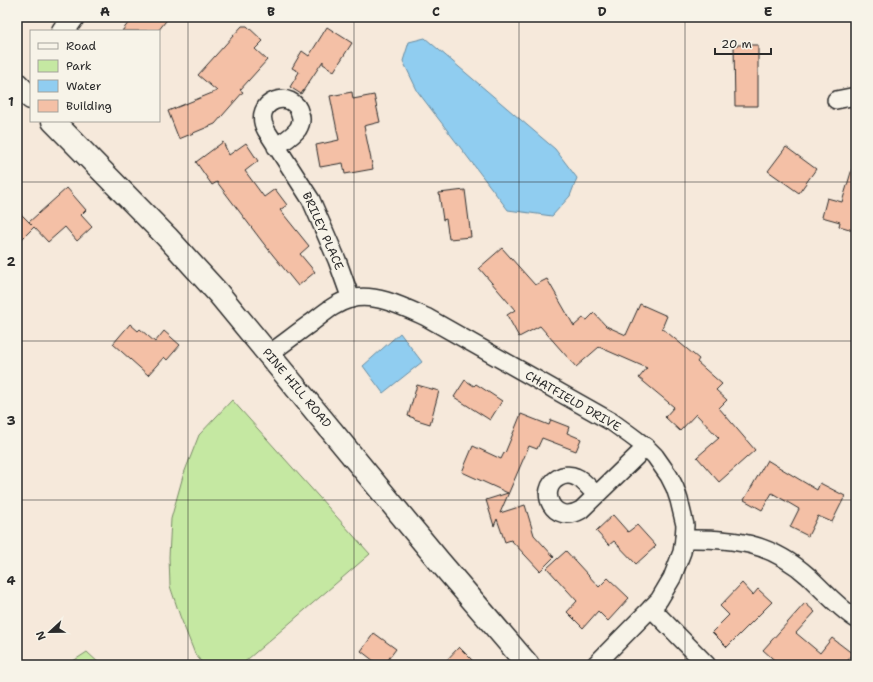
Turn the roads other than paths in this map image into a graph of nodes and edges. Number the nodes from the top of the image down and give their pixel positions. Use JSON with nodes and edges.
{"nodes":[{"id":1,"x":73,"y":17,"type":"edge"},
{"id":2,"x":63,"y":30,"type":"edge"},
{"id":3,"x":856,"y":96,"type":"edge"},
{"id":4,"x":836,"y":100,"type":"dead end"},
{"id":5,"x":55,"y":122,"type":"edge"},
{"id":6,"x":276,"y":147,"type":"dead end"},
{"id":7,"x":351,"y":299,"type":"junction"},
{"id":8,"x":269,"y":354,"type":"junction"},
{"id":9,"x":646,"y":447,"type":"junction"},
{"id":10,"x":596,"y":495,"type":"dead end"},
{"id":11,"x":684,"y":539,"type":"junction"},
{"id":12,"x":651,"y":608,"type":"junction"},
{"id":13,"x":856,"y":619,"type":"edge"},
{"id":14,"x":528,"y":665,"type":"edge"},
{"id":15,"x":595,"y":665,"type":"edge"},
{"id":16,"x":707,"y":665,"type":"edge"}],
"edges":[{"from":1,"to":2,"type":"street"},
{"from":3,"to":4,"type":"street"},
{"from":5,"to":8,"type":"street","name":"PINE HILL ROAD"},
{"from":6,"to":7,"type":"street","name":"BRILEY PLACE"},
{"from":7,"to":8,"type":"street","name":"CHATFIELD DRIVE"},
{"from":7,"to":9,"type":"street","name":"CHATFIELD DRIVE"},
{"from":8,"to":14,"type":"street","name":"PINE HILL ROAD"},
{"from":9,"to":10,"type":"street"},
{"from":9,"to":11,"type":"street","name":"CHATFIELD DRIVE"},
{"from":11,"to":12,"type":"street","name":"CHATFIELD DRIVE"},
{"from":11,"to":13,"type":"street"},
{"from":12,"to":15,"type":"street","name":"CHATFIELD DRIVE"},
{"from":12,"to":16,"type":"street"}]}
